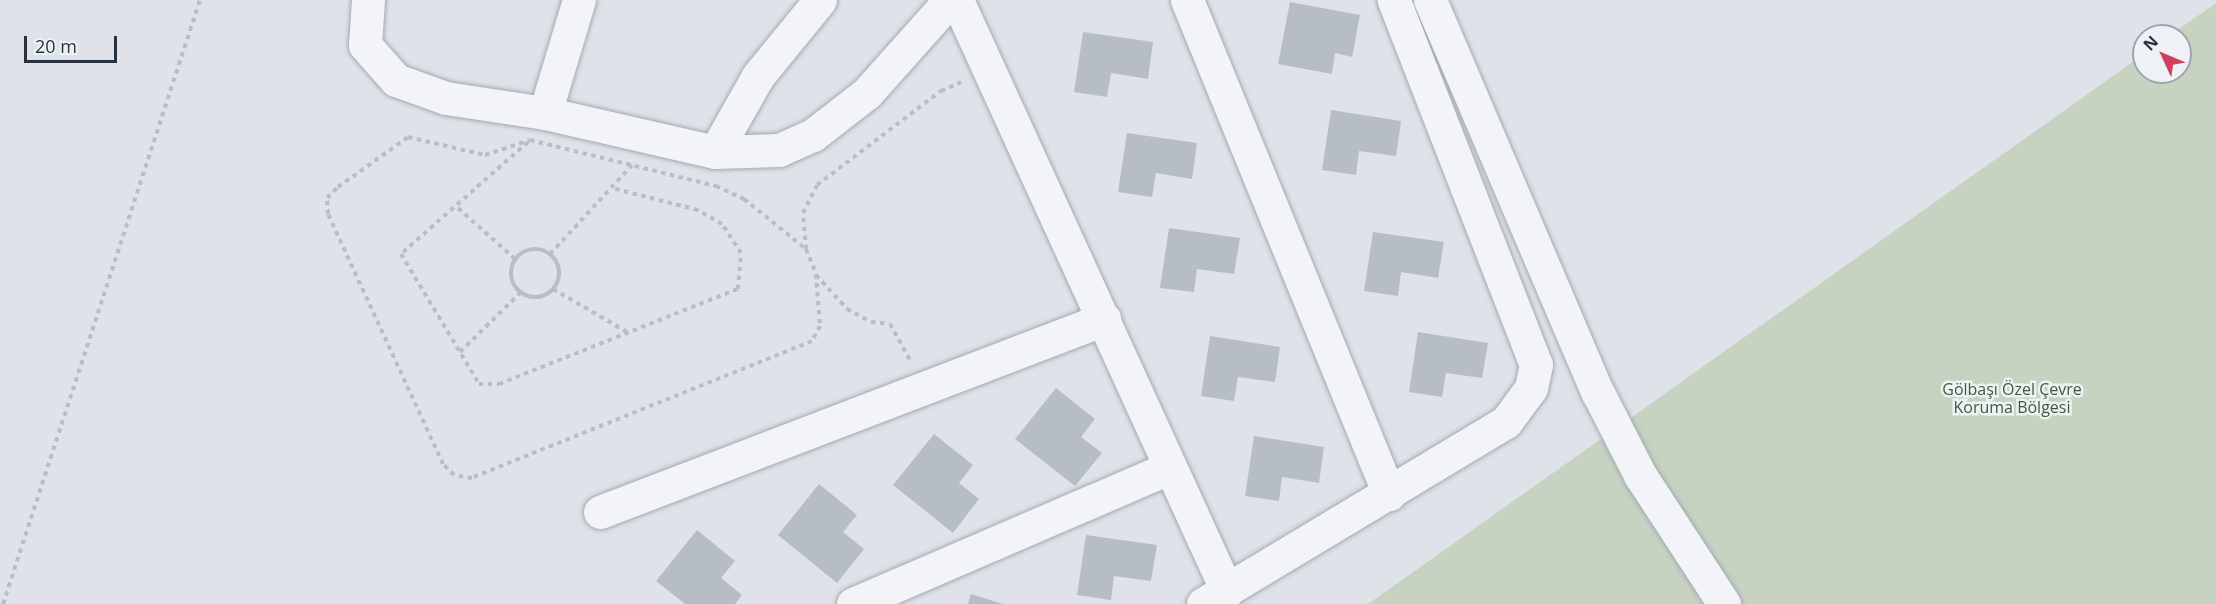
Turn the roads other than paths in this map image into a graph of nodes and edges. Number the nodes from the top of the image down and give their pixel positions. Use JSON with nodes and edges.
{"nodes":[{"id":1,"x":368,"y":0,"type":"edge"},
{"id":2,"x":579,"y":0,"type":"edge"},
{"id":3,"x":820,"y":0,"type":"edge"},
{"id":4,"x":950,"y":0,"type":"edge"},
{"id":5,"x":957,"y":0,"type":"edge"},
{"id":6,"x":1187,"y":0,"type":"edge"},
{"id":7,"x":1394,"y":0,"type":"edge"},
{"id":8,"x":1430,"y":0,"type":"edge"},
{"id":9,"x":537,"y":127,"type":"junction"},
{"id":10,"x":715,"y":152,"type":"junction"},
{"id":11,"x":1104,"y":319,"type":"junction"},
{"id":12,"x":1169,"y":468,"type":"junction"},
{"id":13,"x":1389,"y":494,"type":"junction"},
{"id":14,"x":600,"y":512,"type":"dead end"},
{"id":15,"x":1215,"y":598,"type":"edge"},
{"id":16,"x":853,"y":604,"type":"edge"},
{"id":17,"x":1724,"y":604,"type":"edge"}],
"edges":[{"from":1,"to":9,"type":"street"},
{"from":2,"to":9,"type":"street"},
{"from":3,"to":10,"type":"street"},
{"from":4,"to":10,"type":"street"},
{"from":5,"to":11,"type":"street"},
{"from":6,"to":13,"type":"street"},
{"from":7,"to":13,"type":"street"},
{"from":8,"to":17,"type":"street"},
{"from":9,"to":10,"type":"street"},
{"from":11,"to":12,"type":"street"},
{"from":11,"to":14,"type":"street"},
{"from":12,"to":15,"type":"street"},
{"from":12,"to":16,"type":"street"},
{"from":13,"to":15,"type":"street"}]}
